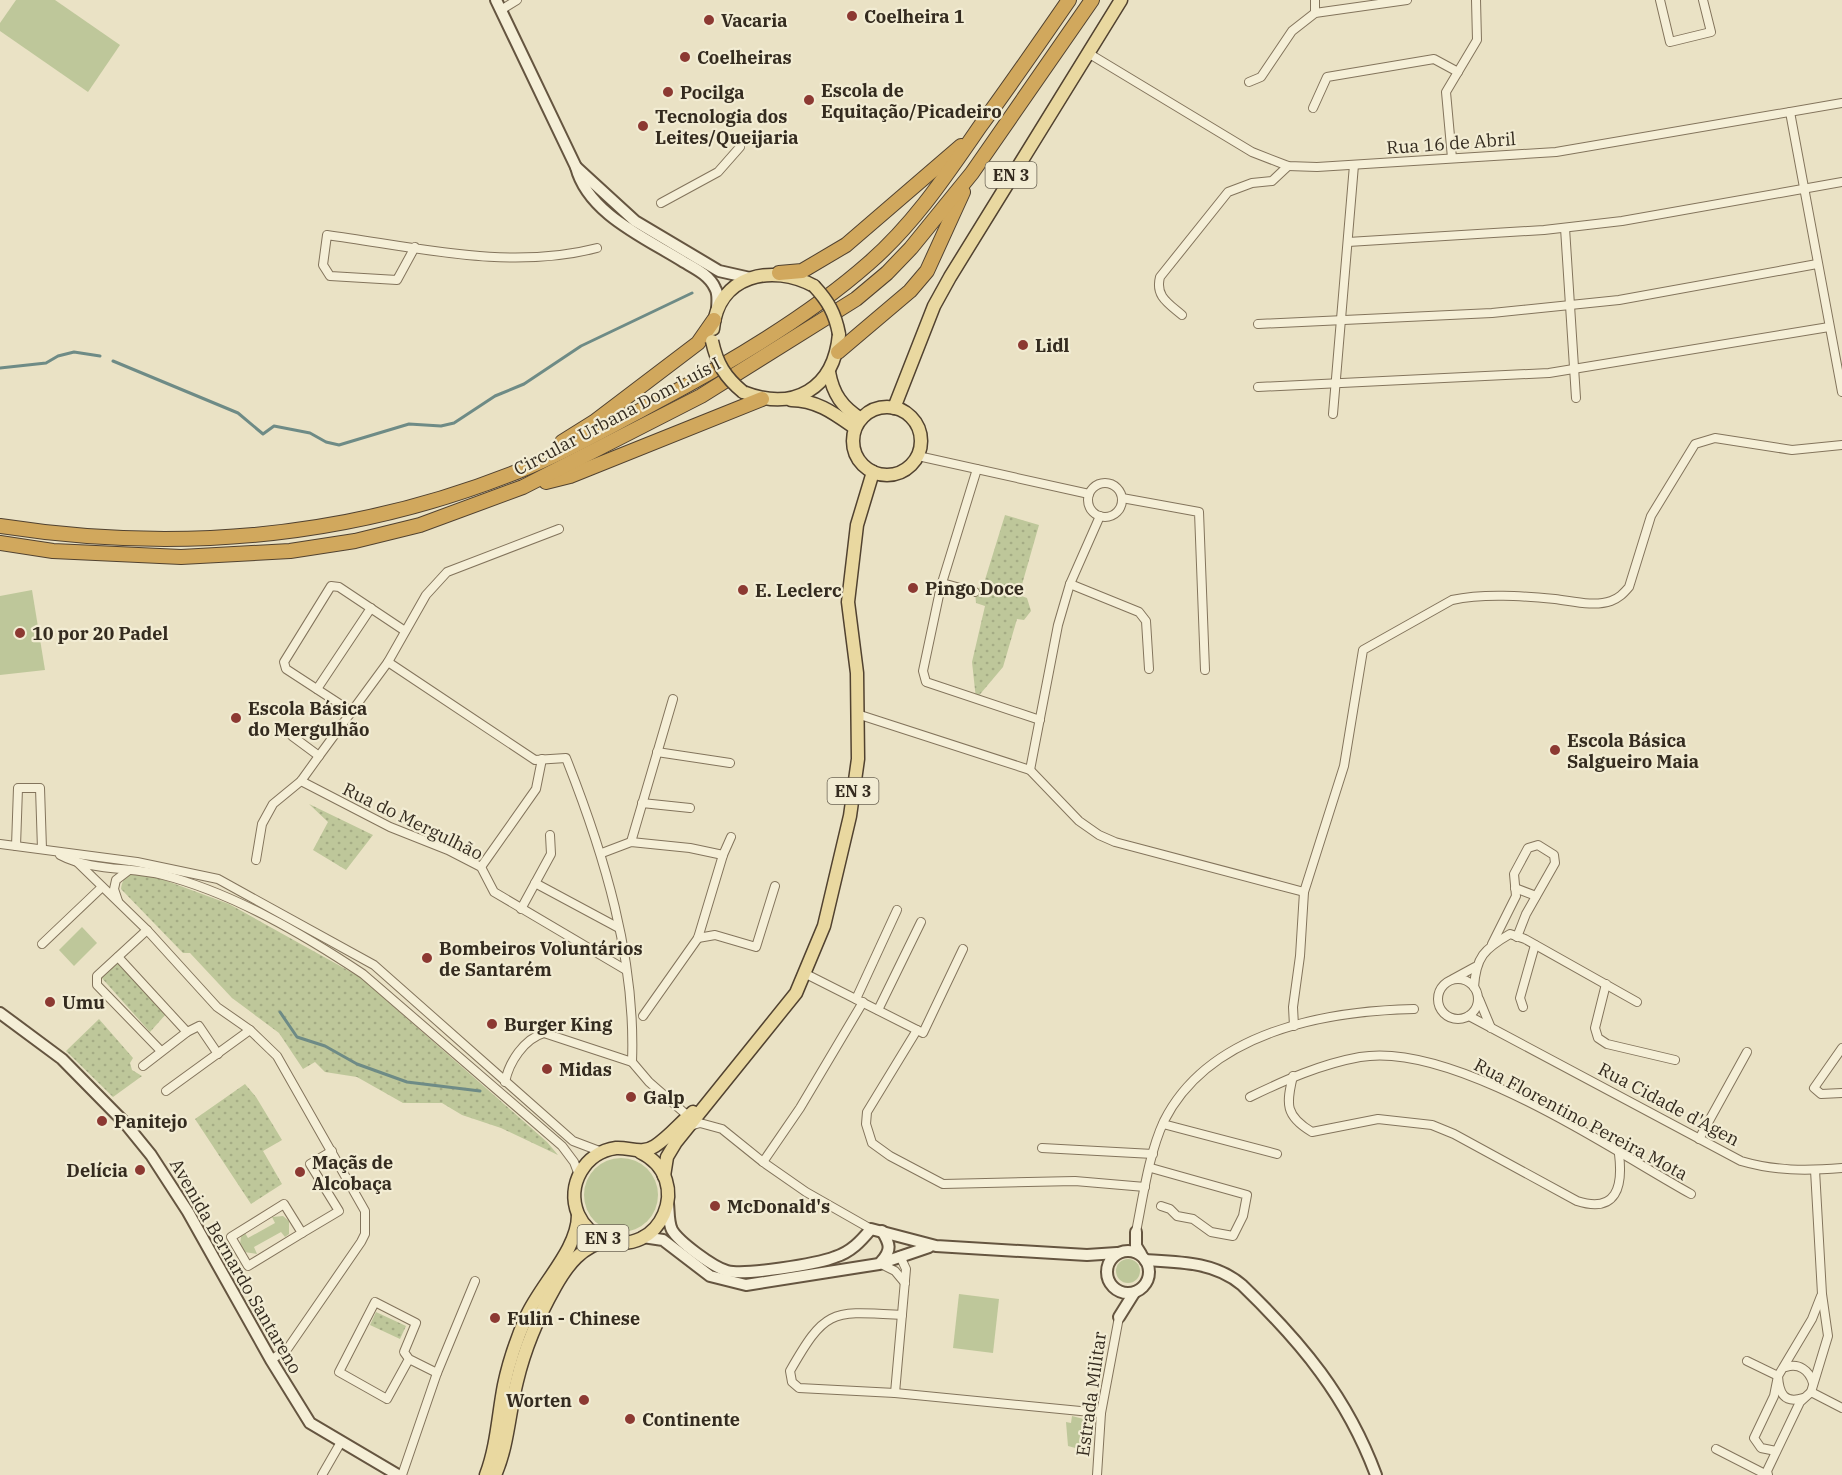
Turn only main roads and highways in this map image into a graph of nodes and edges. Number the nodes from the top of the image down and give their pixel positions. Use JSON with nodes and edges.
{"nodes":[{"id":1,"x":1069,"y":0,"type":"edge"},
{"id":2,"x":1092,"y":0,"type":"edge"},
{"id":3,"x":1121,"y":0,"type":"edge"},
{"id":4,"x":982,"y":124,"type":"junction"},
{"id":5,"x":972,"y":173,"type":"junction"},
{"id":6,"x":779,"y":273,"type":"junction"},
{"id":7,"x":715,"y":316,"type":"junction"},
{"id":8,"x":837,"y":352,"type":"junction"},
{"id":9,"x":829,"y":372,"type":"junction"},
{"id":10,"x":762,"y":399,"type":"junction"},
{"id":11,"x":780,"y":400,"type":"junction"},
{"id":12,"x":894,"y":408,"type":"junction"},
{"id":13,"x":858,"y":423,"type":"junction"},
{"id":14,"x":531,"y":466,"type":"junction"},
{"id":15,"x":873,"y":472,"type":"junction"},
{"id":16,"x":523,"y":488,"type":"junction"},
{"id":17,"x":0,"y":526,"type":"edge"},
{"id":18,"x":0,"y":543,"type":"edge"},
{"id":19,"x":688,"y":1122,"type":"junction"},
{"id":20,"x":640,"y":1152,"type":"junction"},
{"id":21,"x":664,"y":1176,"type":"junction"},
{"id":22,"x":578,"y":1214,"type":"junction"},
{"id":23,"x":608,"y":1240,"type":"junction"},
{"id":24,"x":486,"y":1475,"type":"edge"},
{"id":25,"x":495,"y":1475,"type":"edge"}],
"edges":[{"from":1,"to":4,"type":"highway","name":"Circular Urbana Dom Luís I"},
{"from":2,"to":5,"type":"highway","name":"Circular Urbana Dom Luís I"},
{"from":3,"to":12,"type":"main road","number":"EN 3"},
{"from":4,"to":6,"type":"highway"},
{"from":4,"to":14,"type":"highway","name":"Circular Urbana Dom Luís I"},
{"from":5,"to":8,"type":"highway"},
{"from":5,"to":16,"type":"highway","name":"Circular Urbana Dom Luís I"},
{"from":6,"to":7,"type":"main road"},
{"from":6,"to":8,"type":"main road","bridge":true},
{"from":7,"to":10,"type":"main road","bridge":true},
{"from":7,"to":14,"type":"highway"},
{"from":8,"to":9,"type":"main road"},
{"from":9,"to":11,"type":"main road"},
{"from":9,"to":13,"type":"main road"},
{"from":10,"to":11,"type":"main road"},
{"from":10,"to":16,"type":"highway"},
{"from":11,"to":13,"type":"main road"},
{"from":12,"to":13,"type":"main road"},
{"from":12,"to":15,"type":"main road"},
{"from":13,"to":15,"type":"main road"},
{"from":14,"to":17,"type":"highway","name":"Circular Urbana Dom Luís I"},
{"from":15,"to":19,"type":"main road","number":"EN 3"},
{"from":16,"to":18,"type":"highway","name":"Circular Urbana Dom Luís I"},
{"from":19,"to":20,"type":"main road","number":"EN 3"},
{"from":19,"to":21,"type":"main road","number":"EN 3"},
{"from":20,"to":21,"type":"main road"},
{"from":20,"to":22,"type":"main road","number":"EN 3"},
{"from":21,"to":23,"type":"main road","number":"EN 3"},
{"from":22,"to":23,"type":"main road","number":"EN 3"},
{"from":22,"to":24,"type":"main road","number":"EN 3"},
{"from":23,"to":25,"type":"main road","number":"EN 3"}]}
